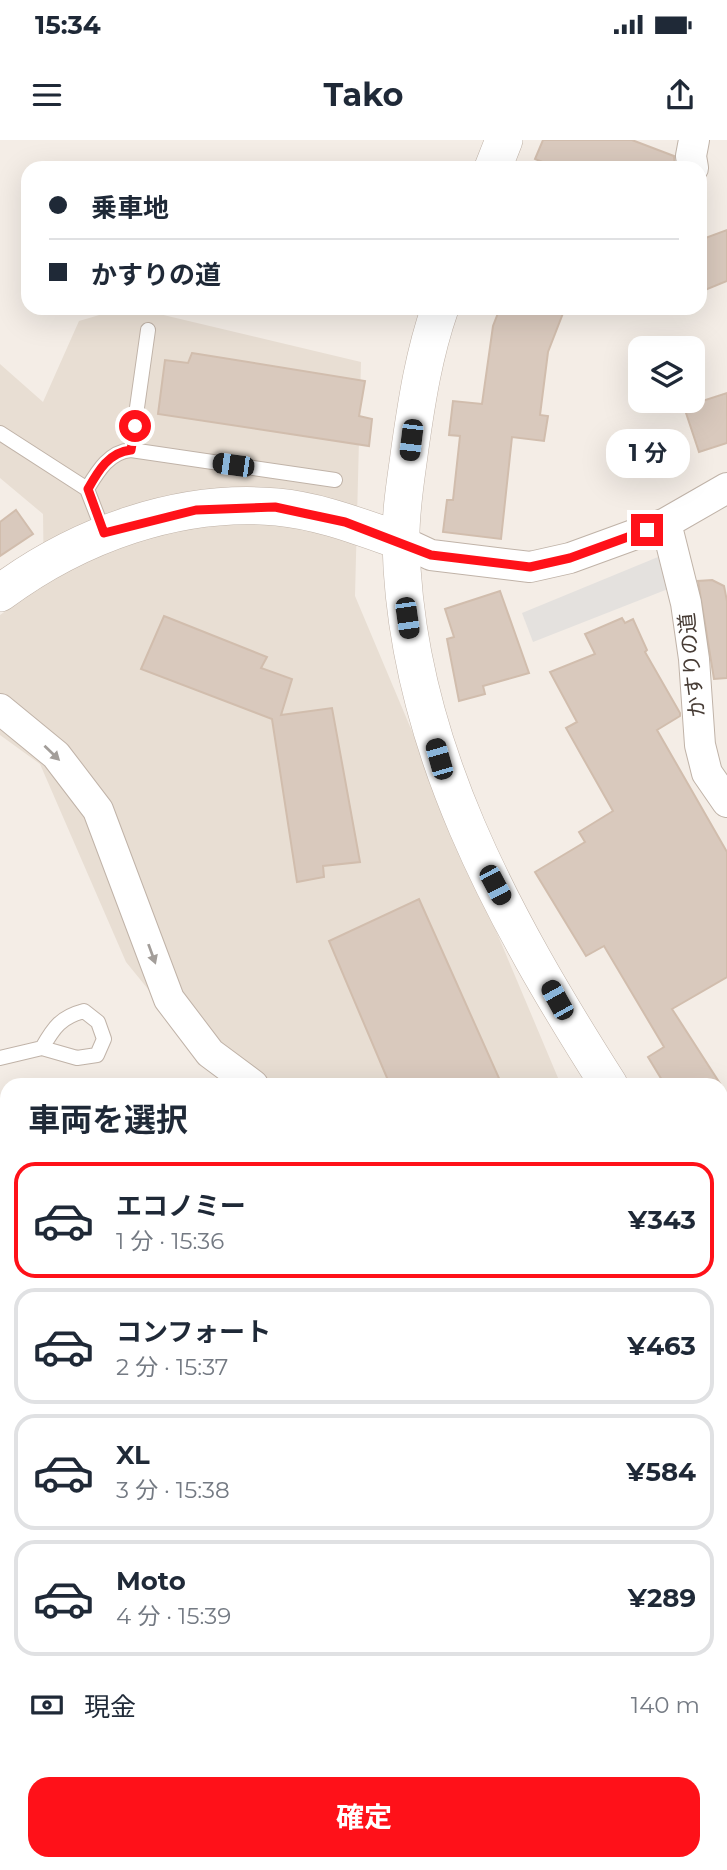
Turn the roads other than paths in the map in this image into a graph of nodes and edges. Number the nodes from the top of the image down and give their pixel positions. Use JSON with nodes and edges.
{"nodes":[{"id":1,"x":504,"y":140,"type":"edge"},
{"id":2,"x":694,"y":140,"type":"edge"},
{"id":3,"x":496,"y":161,"type":"edge"},
{"id":4,"x":693,"y":161,"type":"edge"},
{"id":5,"x":438,"y":315,"type":"edge"},
{"id":6,"x":148,"y":330,"type":"dead end"},
{"id":7,"x":0,"y":433,"type":"edge"},
{"id":8,"x":131,"y":450,"type":"junction"},
{"id":9,"x":335,"y":480,"type":"dead end"},
{"id":10,"x":727,"y":488,"type":"edge"},
{"id":11,"x":88,"y":489,"type":"junction"},
{"id":12,"x":666,"y":523,"type":"junction"},
{"id":13,"x":104,"y":533,"type":"junction"},
{"id":14,"x":401,"y":541,"type":"junction"},
{"id":15,"x":0,"y":593,"type":"edge"},
{"id":16,"x":0,"y":709,"type":"edge"},
{"id":17,"x":727,"y":802,"type":"edge"},
{"id":18,"x":43,"y":1048,"type":"dead end"},
{"id":19,"x":0,"y":1058,"type":"edge"},
{"id":20,"x":244,"y":1078,"type":"edge"},
{"id":21,"x":605,"y":1078,"type":"edge"}],
"edges":[{"from":1,"to":3,"type":"street"},
{"from":2,"to":4,"type":"street"},
{"from":5,"to":14,"type":"street"},
{"from":6,"to":8,"type":"lane"},
{"from":7,"to":11,"type":"lane"},
{"from":8,"to":9,"type":"lane"},
{"from":8,"to":11,"type":"lane"},
{"from":10,"to":12,"type":"street"},
{"from":11,"to":13,"type":"lane"},
{"from":12,"to":14,"type":"street"},
{"from":12,"to":17,"type":"street","name":"かすりの道"},
{"from":13,"to":14,"type":"street"},
{"from":13,"to":15,"type":"street"},
{"from":14,"to":21,"type":"street"},
{"from":16,"to":20,"type":"street","one_way":true},
{"from":18,"to":19,"type":"lane"}]}
